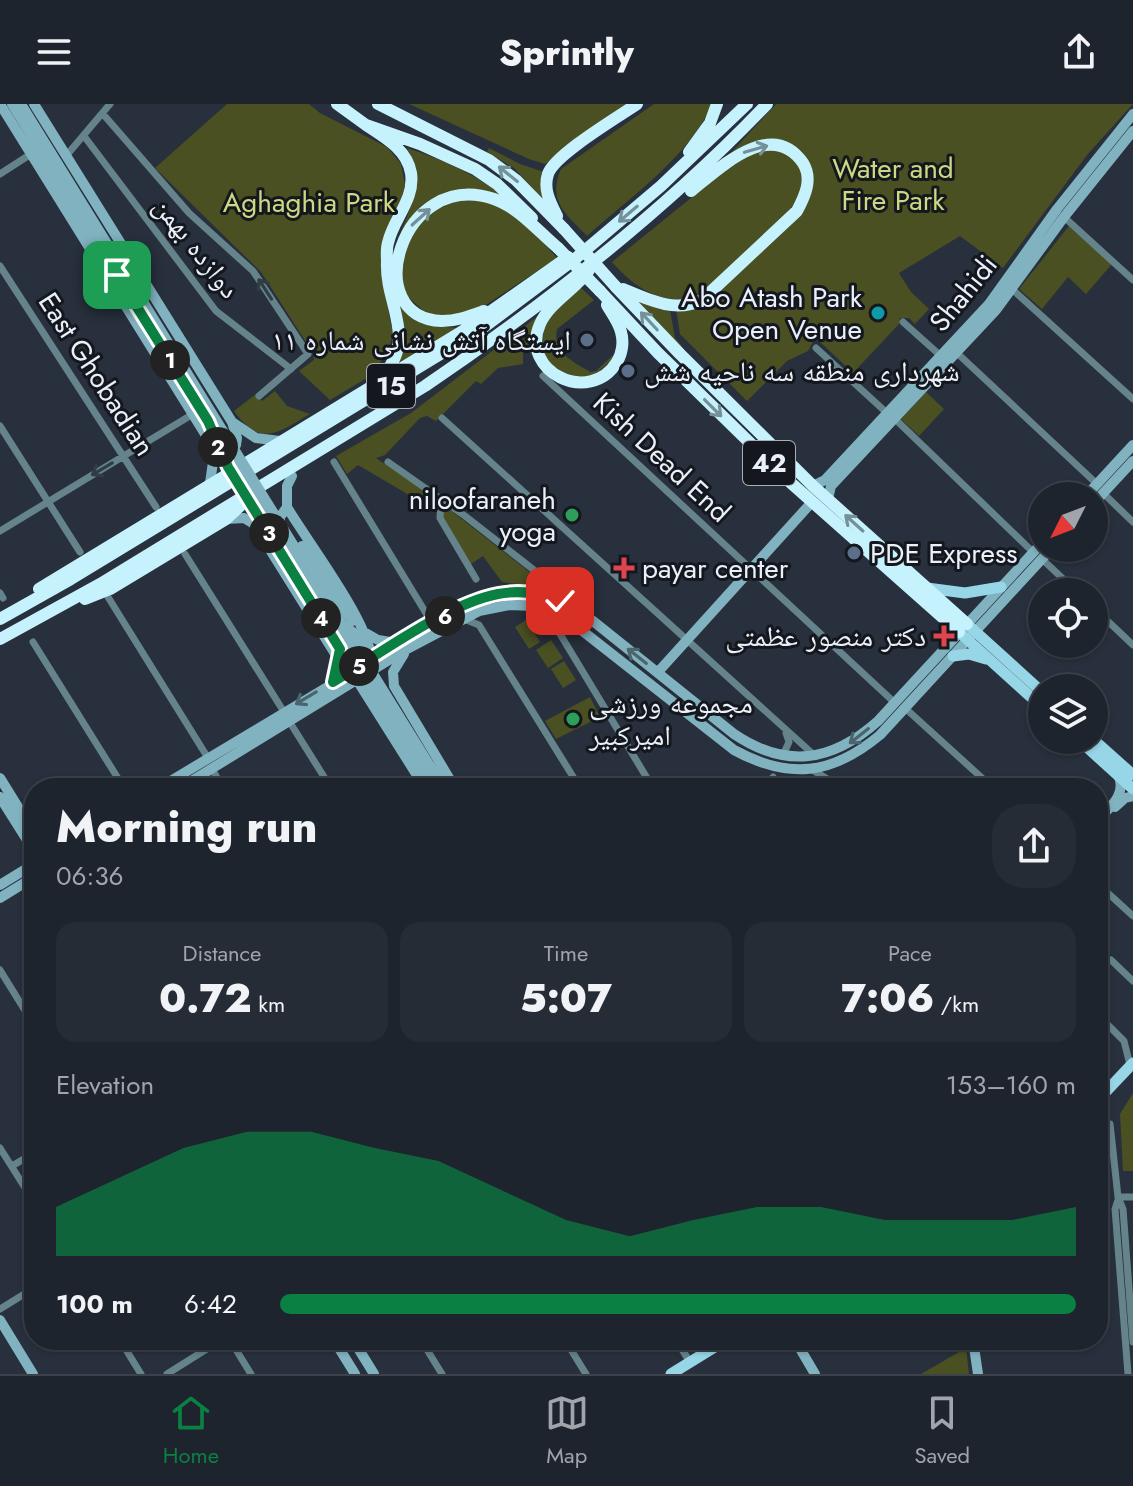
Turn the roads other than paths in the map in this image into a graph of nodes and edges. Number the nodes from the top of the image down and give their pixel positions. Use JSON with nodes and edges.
{"nodes":[{"id":1,"x":0,"y":104,"type":"edge"},
{"id":2,"x":12,"y":104,"type":"edge"},
{"id":3,"x":21,"y":104,"type":"edge"},
{"id":4,"x":34,"y":104,"type":"edge"},
{"id":5,"x":42,"y":104,"type":"edge"},
{"id":6,"x":110,"y":104,"type":"edge"},
{"id":7,"x":337,"y":104,"type":"edge"},
{"id":8,"x":378,"y":104,"type":"edge"},
{"id":9,"x":637,"y":104,"type":"edge"},
{"id":10,"x":717,"y":104,"type":"edge"},
{"id":11,"x":747,"y":104,"type":"edge"},
{"id":12,"x":767,"y":104,"type":"edge"},
{"id":13,"x":103,"y":114,"type":"junction"},
{"id":14,"x":1133,"y":114,"type":"edge"},
{"id":15,"x":44,"y":120,"type":"junction"},
{"id":16,"x":366,"y":125,"type":"junction"},
{"id":17,"x":1133,"y":131,"type":"edge"},
{"id":18,"x":84,"y":136,"type":"junction"},
{"id":19,"x":31,"y":154,"type":"junction"},
{"id":20,"x":66,"y":156,"type":"junction"},
{"id":21,"x":1096,"y":166,"type":"junction"},
{"id":22,"x":0,"y":174,"type":"edge"},
{"id":23,"x":661,"y":186,"type":"junction"},
{"id":24,"x":1064,"y":217,"type":"junction"},
{"id":25,"x":644,"y":221,"type":"junction"},
{"id":26,"x":564,"y":229,"type":"junction"},
{"id":27,"x":598,"y":239,"type":"junction"},
{"id":28,"x":558,"y":248,"type":"junction"},
{"id":29,"x":599,"y":256,"type":"junction"},
{"id":30,"x":0,"y":266,"type":"edge"},
{"id":31,"x":121,"y":273,"type":"junction"},
{"id":32,"x":1133,"y":280,"type":"edge"},
{"id":33,"x":1010,"y":286,"type":"junction"},
{"id":34,"x":616,"y":287,"type":"junction"},
{"id":35,"x":600,"y":291,"type":"junction"},
{"id":36,"x":516,"y":303,"type":"junction"},
{"id":37,"x":493,"y":308,"type":"junction"},
{"id":38,"x":903,"y":322,"type":"dead end"},
{"id":39,"x":176,"y":334,"type":"junction"},
{"id":40,"x":816,"y":348,"type":"dead end"},
{"id":41,"x":954,"y":350,"type":"junction"},
{"id":42,"x":474,"y":353,"type":"junction"},
{"id":43,"x":157,"y":356,"type":"junction"},
{"id":44,"x":945,"y":360,"type":"junction"},
{"id":45,"x":196,"y":366,"type":"junction"},
{"id":46,"x":291,"y":369,"type":"junction"},
{"id":47,"x":543,"y":376,"type":"dead end"},
{"id":48,"x":171,"y":379,"type":"junction"},
{"id":49,"x":363,"y":391,"type":"junction"},
{"id":50,"x":259,"y":396,"type":"dead end"},
{"id":51,"x":1133,"y":399,"type":"edge"},
{"id":52,"x":193,"y":414,"type":"junction"},
{"id":53,"x":892,"y":417,"type":"junction"},
{"id":54,"x":442,"y":418,"type":"dead end"},
{"id":55,"x":211,"y":419,"type":"junction"},
{"id":56,"x":232,"y":422,"type":"junction"},
{"id":57,"x":0,"y":426,"type":"edge"},
{"id":58,"x":207,"y":437,"type":"junction"},
{"id":59,"x":280,"y":441,"type":"junction"},
{"id":60,"x":1133,"y":445,"type":"edge"},
{"id":61,"x":124,"y":456,"type":"junction"},
{"id":62,"x":1133,"y":461,"type":"edge"},
{"id":63,"x":334,"y":462,"type":"dead end"},
{"id":64,"x":388,"y":462,"type":"dead end"},
{"id":65,"x":292,"y":476,"type":"junction"},
{"id":66,"x":1093,"y":482,"type":"edge"},
{"id":67,"x":1105,"y":482,"type":"edge"},
{"id":68,"x":1108,"y":482,"type":"edge"},
{"id":69,"x":210,"y":483,"type":"junction"},
{"id":70,"x":813,"y":486,"type":"junction"},
{"id":71,"x":1108,"y":497,"type":"edge"},
{"id":72,"x":828,"y":499,"type":"junction"},
{"id":73,"x":441,"y":500,"type":"junction"},
{"id":74,"x":48,"y":502,"type":"junction"},
{"id":75,"x":812,"y":502,"type":"junction"},
{"id":76,"x":156,"y":507,"type":"dead end"},
{"id":77,"x":287,"y":507,"type":"junction"},
{"id":78,"x":226,"y":519,"type":"junction"},
{"id":79,"x":1133,"y":522,"type":"edge"},
{"id":80,"x":0,"y":531,"type":"edge"},
{"id":81,"x":1028,"y":546,"type":"edge"},
{"id":82,"x":80,"y":552,"type":"dead end"},
{"id":83,"x":185,"y":554,"type":"dead end"},
{"id":84,"x":1031,"y":562,"type":"edge"},
{"id":85,"x":1032,"y":562,"type":"edge"},
{"id":86,"x":1044,"y":562,"type":"edge"},
{"id":87,"x":751,"y":569,"type":"junction"},
{"id":88,"x":1062,"y":578,"type":"edge"},
{"id":89,"x":476,"y":579,"type":"dead end"},
{"id":90,"x":1001,"y":587,"type":"junction"},
{"id":91,"x":927,"y":588,"type":"junction"},
{"id":92,"x":108,"y":597,"type":"dead end"},
{"id":93,"x":63,"y":605,"type":"junction"},
{"id":94,"x":569,"y":605,"type":"junction"},
{"id":95,"x":0,"y":618,"type":"edge"},
{"id":96,"x":464,"y":619,"type":"junction"},
{"id":97,"x":1108,"y":621,"type":"edge"},
{"id":98,"x":432,"y":623,"type":"junction"},
{"id":99,"x":554,"y":624,"type":"dead end"},
{"id":100,"x":362,"y":631,"type":"junction"},
{"id":101,"x":964,"y":633,"type":"junction"},
{"id":102,"x":0,"y":639,"type":"edge"},
{"id":103,"x":687,"y":640,"type":"junction"},
{"id":104,"x":33,"y":642,"type":"dead end"},
{"id":105,"x":396,"y":643,"type":"junction"},
{"id":106,"x":1133,"y":645,"type":"edge"},
{"id":107,"x":407,"y":649,"type":"junction"},
{"id":108,"x":340,"y":654,"type":"junction"},
{"id":109,"x":953,"y":656,"type":"junction"},
{"id":110,"x":378,"y":658,"type":"junction"},
{"id":111,"x":990,"y":660,"type":"junction"},
{"id":112,"x":658,"y":672,"type":"junction"},
{"id":113,"x":357,"y":680,"type":"junction"},
{"id":114,"x":1028,"y":681,"type":"edge"},
{"id":115,"x":333,"y":682,"type":"junction"},
{"id":116,"x":1028,"y":694,"type":"edge"},
{"id":117,"x":403,"y":705,"type":"junction"},
{"id":118,"x":900,"y":705,"type":"junction"},
{"id":119,"x":287,"y":716,"type":"junction"},
{"id":120,"x":381,"y":717,"type":"junction"},
{"id":121,"x":783,"y":728,"type":"junction"},
{"id":122,"x":1108,"y":753,"type":"edge"},
{"id":123,"x":1100,"y":754,"type":"edge"},
{"id":124,"x":783,"y":755,"type":"junction"},
{"id":125,"x":815,"y":756,"type":"junction"},
{"id":126,"x":210,"y":764,"type":"junction"},
{"id":127,"x":426,"y":768,"type":"junction"},
{"id":128,"x":811,"y":769,"type":"junction"},
{"id":129,"x":1128,"y":772,"type":"edge"},
{"id":130,"x":0,"y":778,"type":"edge"},
{"id":131,"x":118,"y":778,"type":"edge"},
{"id":132,"x":180,"y":778,"type":"edge"},
{"id":133,"x":192,"y":778,"type":"edge"},
{"id":134,"x":218,"y":778,"type":"edge"},
{"id":135,"x":325,"y":778,"type":"edge"},
{"id":136,"x":419,"y":778,"type":"edge"},
{"id":137,"x":430,"y":778,"type":"edge"},
{"id":138,"x":435,"y":778,"type":"edge"},
{"id":139,"x":449,"y":778,"type":"edge"},
{"id":140,"x":574,"y":778,"type":"edge"},
{"id":141,"x":647,"y":778,"type":"edge"},
{"id":142,"x":826,"y":778,"type":"edge"},
{"id":143,"x":982,"y":778,"type":"edge"},
{"id":144,"x":1133,"y":789,"type":"edge"},
{"id":145,"x":1133,"y":796,"type":"edge"},
{"id":146,"x":0,"y":797,"type":"edge"},
{"id":147,"x":1108,"y":808,"type":"edge"},
{"id":148,"x":1108,"y":815,"type":"edge"},
{"id":149,"x":24,"y":817,"type":"edge"},
{"id":150,"x":24,"y":835,"type":"edge"},
{"id":151,"x":24,"y":873,"type":"edge"},
{"id":152,"x":24,"y":882,"type":"edge"},
{"id":153,"x":1,"y":893,"type":"edge"},
{"id":154,"x":1108,"y":893,"type":"edge"},
{"id":155,"x":1133,"y":916,"type":"edge"},
{"id":156,"x":1111,"y":960,"type":"dead end"},
{"id":157,"x":0,"y":970,"type":"edge"},
{"id":158,"x":1133,"y":981,"type":"edge"},
{"id":159,"x":24,"y":1009,"type":"edge"},
{"id":160,"x":1108,"y":1025,"type":"edge"},
{"id":161,"x":1131,"y":1065,"type":"edge"},
{"id":162,"x":1108,"y":1089,"type":"edge"},
{"id":163,"x":1110,"y":1124,"type":"dead end"},
{"id":164,"x":0,"y":1148,"type":"edge"},
{"id":165,"x":24,"y":1159,"type":"edge"},
{"id":166,"x":12,"y":1166,"type":"junction"},
{"id":167,"x":24,"y":1186,"type":"edge"},
{"id":168,"x":1118,"y":1197,"type":"junction"},
{"id":169,"x":1133,"y":1197,"type":"edge"},
{"id":170,"x":1126,"y":1265,"type":"edge"},
{"id":171,"x":24,"y":1294,"type":"edge"},
{"id":172,"x":0,"y":1309,"type":"edge"},
{"id":173,"x":0,"y":1320,"type":"edge"},
{"id":174,"x":1133,"y":1342,"type":"edge"},
{"id":175,"x":126,"y":1350,"type":"edge"},
{"id":176,"x":205,"y":1350,"type":"edge"},
{"id":177,"x":236,"y":1350,"type":"edge"},
{"id":178,"x":340,"y":1350,"type":"edge"},
{"id":179,"x":359,"y":1350,"type":"edge"},
{"id":180,"x":427,"y":1350,"type":"edge"},
{"id":181,"x":571,"y":1350,"type":"edge"},
{"id":182,"x":682,"y":1350,"type":"edge"},
{"id":183,"x":710,"y":1350,"type":"edge"},
{"id":184,"x":801,"y":1350,"type":"edge"},
{"id":185,"x":974,"y":1350,"type":"edge"},
{"id":186,"x":690,"y":1362,"type":"junction"},
{"id":187,"x":33,"y":1374,"type":"edge"},
{"id":188,"x":141,"y":1374,"type":"edge"},
{"id":189,"x":167,"y":1374,"type":"edge"},
{"id":190,"x":251,"y":1374,"type":"edge"},
{"id":191,"x":355,"y":1374,"type":"edge"},
{"id":192,"x":374,"y":1374,"type":"edge"},
{"id":193,"x":442,"y":1374,"type":"edge"},
{"id":194,"x":586,"y":1374,"type":"edge"},
{"id":195,"x":671,"y":1374,"type":"edge"},
{"id":196,"x":815,"y":1374,"type":"edge"},
{"id":197,"x":978,"y":1374,"type":"edge"},
{"id":198,"x":1128,"y":1374,"type":"edge"}],
"edges":[{"from":1,"to":19,"type":"main road"},
{"from":2,"to":31,"type":"main road"},
{"from":3,"to":31,"type":"main road"},
{"from":4,"to":15,"type":"main road"},
{"from":5,"to":15,"type":"street"},
{"from":6,"to":13,"type":"street"},
{"from":7,"to":16,"type":"highway","number":"42"},
{"from":26,"to":8,"type":"highway","number":"42","one_way":true},
{"from":9,"to":26,"type":"highway"},
{"from":10,"to":23,"type":"highway"},
{"from":11,"to":23,"type":"highway","number":"15"},
{"from":12,"to":25,"type":"highway","number":"15"},
{"from":13,"to":18,"type":"street"},
{"from":46,"to":13,"type":"street","one_way":true},
{"from":14,"to":21,"type":"main road","name":"Shahidi"},
{"from":15,"to":20,"type":"main road"},
{"from":16,"to":28,"type":"highway","number":"42"},
{"from":16,"to":49,"type":"highway"},
{"from":17,"to":21,"type":"main road","name":"Shahidi"},
{"from":18,"to":20,"type":"street"},
{"from":18,"to":46,"type":"street","name":"دوازده بهمن"},
{"from":19,"to":22,"type":"street"},
{"from":19,"to":43,"type":"main road"},
{"from":20,"to":39,"type":"main road"},
{"from":21,"to":24,"type":"main road","name":"Shahidi"},
{"from":21,"to":33,"type":"main road","name":"Shahidi"},
{"from":23,"to":27,"type":"highway","number":"15","one_way":true},
{"from":24,"to":32,"type":"street"},
{"from":24,"to":33,"type":"main road","name":"Shahidi"},
{"from":25,"to":29,"type":"highway","number":"15"},
{"from":25,"to":34,"type":"highway","one_way":true},
{"from":26,"to":34,"type":"highway","number":"42","bridge":true},
{"from":27,"to":36,"type":"highway","number":"15"},
{"from":27,"to":37,"type":"highway"},
{"from":28,"to":35,"type":"highway","number":"42","bridge":true},
{"from":37,"to":28,"type":"highway","one_way":true},
{"from":29,"to":35,"type":"highway"},
{"from":29,"to":42,"type":"highway","number":"15"},
{"from":30,"to":61,"type":"street","name":"East Ghobadian"},
{"from":31,"to":55,"type":"main road","bridge":true},
{"from":33,"to":41,"type":"main road","name":"Shahidi"},
{"from":33,"to":51,"type":"street"},
{"from":70,"to":34,"type":"highway","number":"42","one_way":true},
{"from":35,"to":75,"type":"highway","number":"42","one_way":true},
{"from":36,"to":37,"type":"highway"},
{"from":36,"to":95,"type":"highway","number":"15"},
{"from":37,"to":49,"type":"highway"},
{"from":38,"to":44,"type":"street"},
{"from":39,"to":43,"type":"main road"},
{"from":39,"to":45,"type":"main road"},
{"from":40,"to":53,"type":"street"},
{"from":41,"to":44,"type":"main road","name":"Shahidi"},
{"from":41,"to":66,"type":"street"},
{"from":42,"to":65,"type":"highway"},
{"from":42,"to":93,"type":"highway","number":"15"},
{"from":43,"to":48,"type":"main road"},
{"from":44,"to":53,"type":"main road","name":"Shahidi"},
{"from":45,"to":48,"type":"main road"},
{"from":45,"to":56,"type":"main road"},
{"from":46,"to":50,"type":"street"},
{"from":47,"to":87,"type":"street","name":"Kish Dead End"},
{"from":48,"to":52,"type":"main road"},
{"from":49,"to":59,"type":"highway"},
{"from":52,"to":58,"type":"main road"},
{"from":52,"to":61,"type":"street"},
{"from":53,"to":70,"type":"main road","name":"Shahidi"},
{"from":53,"to":72,"type":"main road","name":"Shahidi"},
{"from":53,"to":81,"type":"street"},
{"from":54,"to":103,"type":"street"},
{"from":55,"to":100,"type":"main road","bridge":true},
{"from":55,"to":108,"type":"main road","bridge":true},
{"from":55,"to":127,"type":"main road","bridge":true},
{"from":56,"to":58,"type":"main road"},
{"from":56,"to":59,"type":"main road"},
{"from":57,"to":74,"type":"street"},
{"from":58,"to":69,"type":"main road"},
{"from":59,"to":69,"type":"highway"},
{"from":60,"to":67,"type":"main road"},
{"from":61,"to":74,"type":"street","one_way":true},
{"from":61,"to":76,"type":"street","name":"East Ghobadian"},
{"from":62,"to":68,"type":"main road"},
{"from":63,"to":98,"type":"street"},
{"from":64,"to":73,"type":"street"},
{"from":65,"to":77,"type":"main road"},
{"from":65,"to":78,"type":"highway"},
{"from":69,"to":95,"type":"highway"},
{"from":70,"to":72,"type":"highway","number":"42"},
{"from":71,"to":79,"type":"street"},
{"from":91,"to":72,"type":"highway","number":"42","one_way":true},
{"from":73,"to":89,"type":"street"},
{"from":73,"to":94,"type":"street"},
{"from":74,"to":80,"type":"street"},
{"from":74,"to":82,"type":"street"},
{"from":75,"to":87,"type":"main road"},
{"from":75,"to":101,"type":"highway","number":"42"},
{"from":77,"to":100,"type":"main road"},
{"from":77,"to":108,"type":"main road"},
{"from":78,"to":93,"type":"highway"},
{"from":78,"to":108,"type":"main road"},
{"from":83,"to":119,"type":"street"},
{"from":84,"to":90,"type":"main road"},
{"from":85,"to":101,"type":"main road"},
{"from":86,"to":88,"type":"street"},
{"from":87,"to":103,"type":"main road"},
{"from":87,"to":118,"type":"street","name":"Kish Dead End"},
{"from":90,"to":91,"type":"main road"},
{"from":90,"to":101,"type":"main road"},
{"from":91,"to":101,"type":"highway","number":"42"},
{"from":92,"to":126,"type":"street"},
{"from":93,"to":102,"type":"highway","number":"15"},
{"from":94,"to":98,"type":"main road"},
{"from":112,"to":94,"type":"main road","one_way":true},
{"from":96,"to":107,"type":"main road"},
{"from":96,"to":128,"type":"main road"},
{"from":96,"to":140,"type":"street"},
{"from":97,"to":106,"type":"street"},
{"from":98,"to":105,"type":"main road"},
{"from":99,"to":141,"type":"street"},
{"from":100,"to":105,"type":"main road"},
{"from":100,"to":110,"type":"main road"},
{"from":101,"to":109,"type":"main road"},
{"from":101,"to":111,"type":"main road","number":"42"},
{"from":101,"to":114,"type":"main road","number":"42"},
{"from":101,"to":118,"type":"main road"},
{"from":103,"to":112,"type":"main road"},
{"from":103,"to":121,"type":"street"},
{"from":104,"to":131,"type":"street"},
{"from":105,"to":110,"type":"main road"},
{"from":107,"to":110,"type":"main road"},
{"from":107,"to":117,"type":"main road"},
{"from":108,"to":115,"type":"main road"},
{"from":109,"to":111,"type":"main road"},
{"from":109,"to":118,"type":"main road"},
{"from":110,"to":113,"type":"main road"},
{"from":110,"to":115,"type":"main road"},
{"from":111,"to":116,"type":"main road","number":"42"},
{"from":112,"to":124,"type":"main road"},
{"from":113,"to":119,"type":"main road"},
{"from":113,"to":120,"type":"main road"},
{"from":115,"to":119,"type":"main road","one_way":true},
{"from":117,"to":120,"type":"main road"},
{"from":117,"to":139,"type":"main road"},
{"from":118,"to":125,"type":"main road","one_way":true},
{"from":118,"to":128,"type":"main road"},
{"from":118,"to":143,"type":"street","name":"Kish Dead End"},
{"from":119,"to":126,"type":"main road"},
{"from":119,"to":135,"type":"street"},
{"from":120,"to":136,"type":"main road"},
{"from":121,"to":124,"type":"street"},
{"from":121,"to":125,"type":"street"},
{"from":122,"to":129,"type":"main road"},
{"from":123,"to":129,"type":"main road"},
{"from":124,"to":125,"type":"main road"},
{"from":126,"to":132,"type":"main road"},
{"from":126,"to":133,"type":"main road"},
{"from":126,"to":134,"type":"street"},
{"from":127,"to":137,"type":"main road"},
{"from":127,"to":138,"type":"main road"},
{"from":128,"to":142,"type":"street"},
{"from":129,"to":144,"type":"main road"},
{"from":129,"to":147,"type":"main road"},
{"from":130,"to":149,"type":"main road"},
{"from":145,"to":148,"type":"main road"},
{"from":146,"to":150,"type":"main road"},
{"from":151,"to":153,"type":"main road"},
{"from":152,"to":153,"type":"main road"},
{"from":154,"to":155,"type":"street"},
{"from":156,"to":158,"type":"street"},
{"from":157,"to":159,"type":"street"},
{"from":160,"to":161,"type":"street"},
{"from":161,"to":162,"type":"main road"},
{"from":163,"to":168,"type":"street"},
{"from":164,"to":166,"type":"street"},
{"from":165,"to":166,"type":"street"},
{"from":166,"to":167,"type":"street"},
{"from":168,"to":169,"type":"street"},
{"from":168,"to":170,"type":"street"},
{"from":170,"to":174,"type":"street"},
{"from":170,"to":198,"type":"street"},
{"from":171,"to":172,"type":"street"},
{"from":173,"to":187,"type":"main road"},
{"from":175,"to":188,"type":"street"},
{"from":176,"to":189,"type":"street"},
{"from":177,"to":190,"type":"street"},
{"from":178,"to":191,"type":"main road"},
{"from":179,"to":192,"type":"main road"},
{"from":180,"to":193,"type":"street"},
{"from":181,"to":194,"type":"street"},
{"from":182,"to":186,"type":"street"},
{"from":183,"to":186,"type":"main road"},
{"from":184,"to":196,"type":"main road"},
{"from":185,"to":197,"type":"main road"},
{"from":186,"to":195,"type":"main road"}]}
